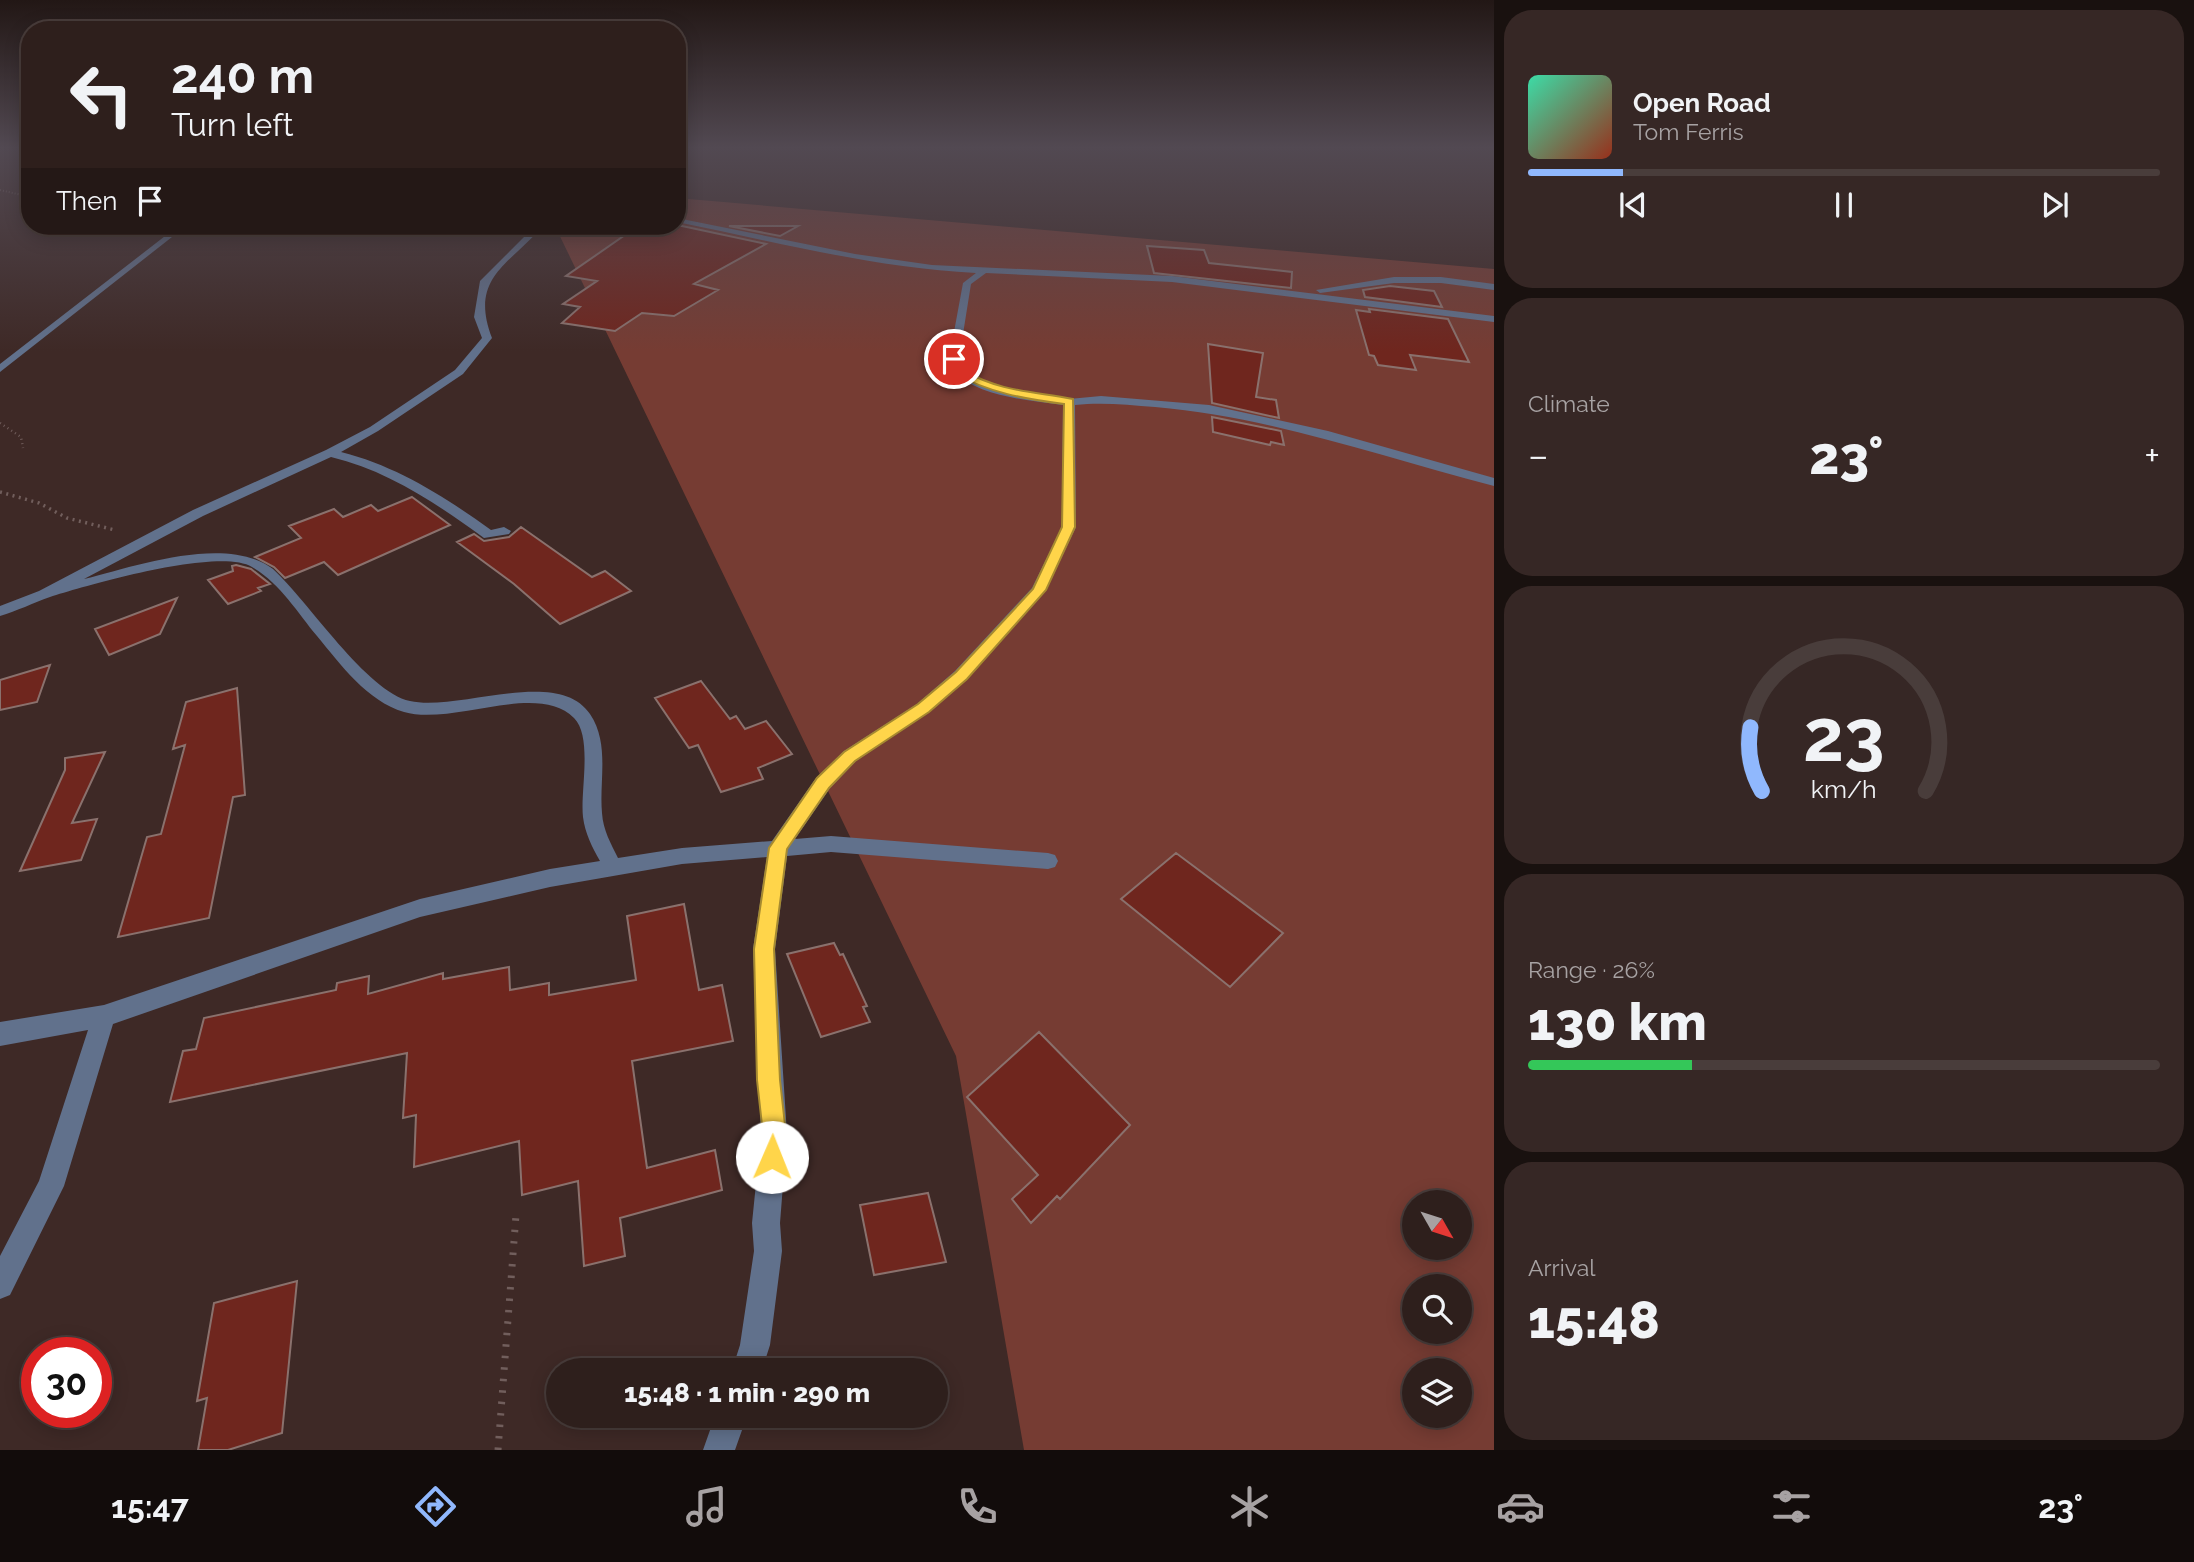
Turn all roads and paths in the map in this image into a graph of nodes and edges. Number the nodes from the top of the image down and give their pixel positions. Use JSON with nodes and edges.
{"nodes":[{"id":1,"x":686,"y":222,"type":"edge"},
{"id":2,"x":170,"y":235,"type":"edge"},
{"id":3,"x":529,"y":235,"type":"edge"},
{"id":4,"x":983,"y":271,"type":"junction"},
{"id":5,"x":1494,"y":287,"type":"edge"},
{"id":6,"x":1305,"y":293,"type":"junction"},
{"id":7,"x":1494,"y":319,"type":"edge"},
{"id":8,"x":3,"y":365,"type":"edge"},
{"id":9,"x":1069,"y":402,"type":"junction"},
{"id":10,"x":0,"y":423,"type":"edge"},
{"id":11,"x":23,"y":448,"type":"dead end"},
{"id":12,"x":330,"y":453,"type":"junction"},
{"id":13,"x":1494,"y":482,"type":"edge"},
{"id":14,"x":0,"y":492,"type":"edge"},
{"id":15,"x":504,"y":531,"type":"dead end"},
{"id":16,"x":146,"y":540,"type":"junction"},
{"id":17,"x":44,"y":594,"type":"junction"},
{"id":18,"x":0,"y":611,"type":"edge"},
{"id":19,"x":778,"y":848,"type":"junction"},
{"id":20,"x":1048,"y":860,"type":"dead end"},
{"id":21,"x":613,"y":867,"type":"junction"},
{"id":22,"x":104,"y":1016,"type":"junction"},
{"id":23,"x":0,"y":1034,"type":"edge"},
{"id":24,"x":516,"y":1215,"type":"dead end"},
{"id":25,"x":0,"y":1285,"type":"edge"},
{"id":26,"x":751,"y":1358,"type":"edge"},
{"id":27,"x":727,"y":1428,"type":"edge"},
{"id":28,"x":498,"y":1450,"type":"edge"},
{"id":29,"x":719,"y":1450,"type":"edge"}],
"edges":[{"from":1,"to":4,"type":"street"},
{"from":2,"to":8,"type":"street"},
{"from":3,"to":12,"type":"street"},
{"from":4,"to":6,"type":"street"},
{"from":4,"to":9,"type":"street"},
{"from":5,"to":6,"type":"street"},
{"from":6,"to":7,"type":"street"},
{"from":9,"to":13,"type":"street"},
{"from":9,"to":19,"type":"street"},
{"from":10,"to":11,"type":"path"},
{"from":12,"to":15,"type":"street"},
{"from":12,"to":16,"type":"street"},
{"from":14,"to":16,"type":"path"},
{"from":16,"to":17,"type":"street"},
{"from":17,"to":18,"type":"street"},
{"from":17,"to":21,"type":"street"},
{"from":19,"to":20,"type":"street"},
{"from":19,"to":21,"type":"street"},
{"from":19,"to":26,"type":"street"},
{"from":21,"to":22,"type":"street"},
{"from":22,"to":23,"type":"street"},
{"from":22,"to":25,"type":"street"},
{"from":24,"to":28,"type":"path"},
{"from":27,"to":29,"type":"street"}]}
